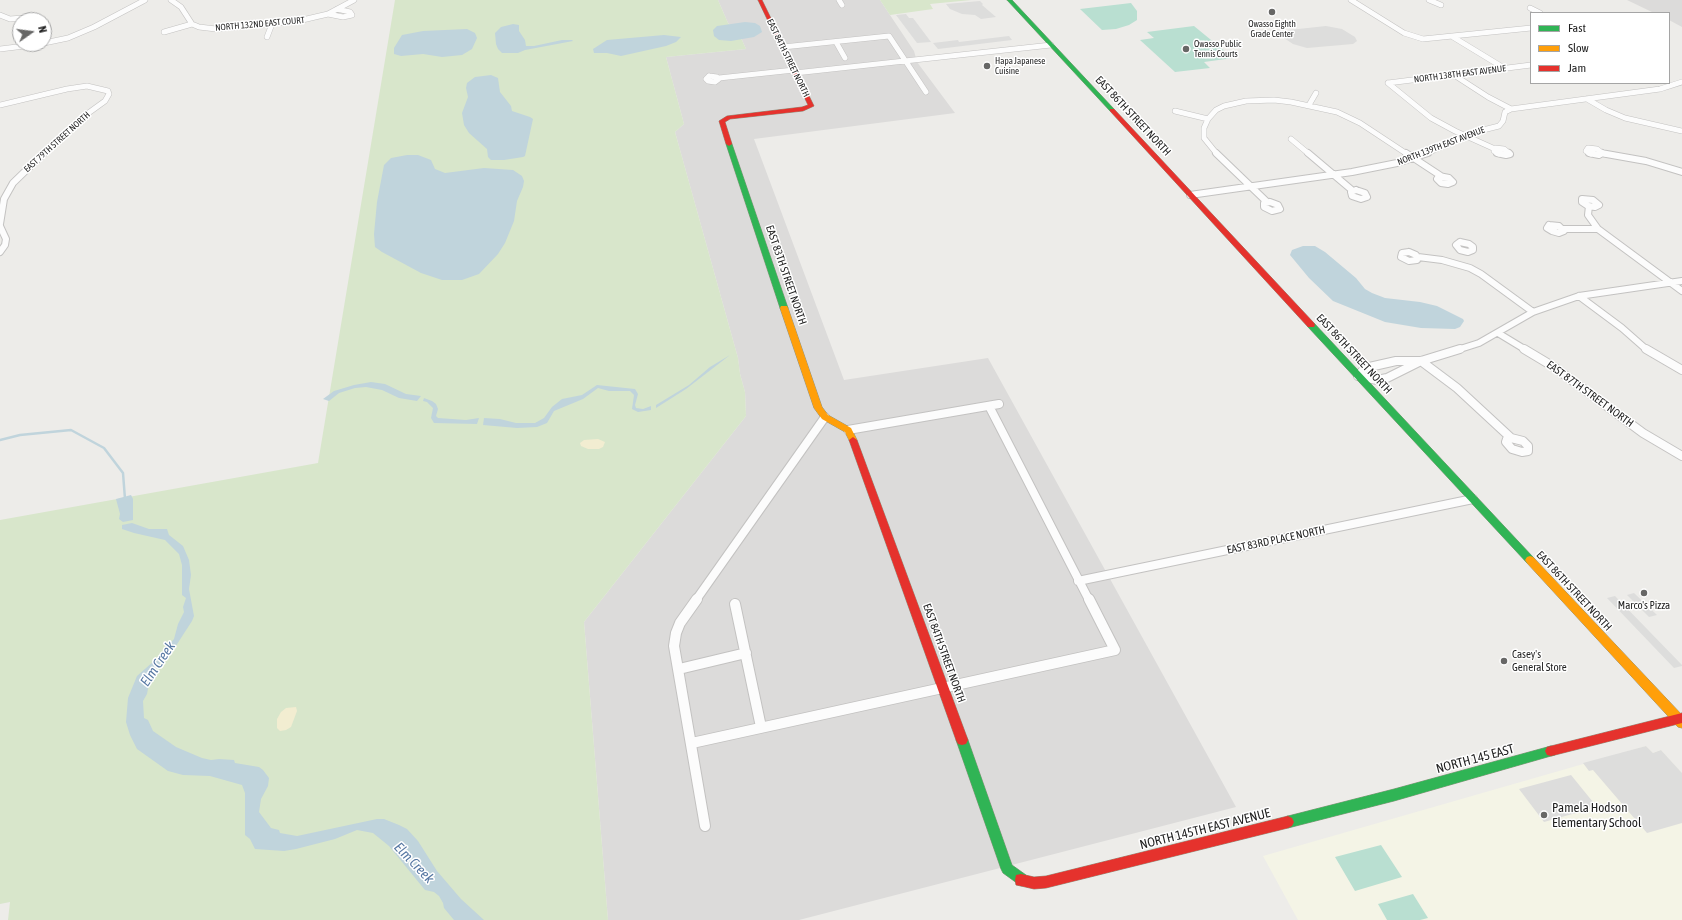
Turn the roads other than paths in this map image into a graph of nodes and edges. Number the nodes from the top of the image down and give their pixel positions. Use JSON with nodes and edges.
{"nodes":[{"id":1,"x":145,"y":0,"type":"edge"},
{"id":2,"x":171,"y":0,"type":"edge"},
{"id":3,"x":354,"y":0,"type":"edge"},
{"id":4,"x":760,"y":0,"type":"edge"},
{"id":5,"x":1009,"y":0,"type":"edge"},
{"id":6,"x":1352,"y":0,"type":"edge"},
{"id":7,"x":1429,"y":0,"type":"edge"},
{"id":8,"x":1441,"y":4,"type":"dead end"},
{"id":9,"x":1530,"y":8,"type":"dead end"},
{"id":10,"x":337,"y":9,"type":"junction"},
{"id":11,"x":1538,"y":12,"type":"edge"},
{"id":12,"x":328,"y":14,"type":"junction"},
{"id":13,"x":0,"y":15,"type":"edge"},
{"id":14,"x":12,"y":18,"type":"edge"},
{"id":15,"x":192,"y":24,"type":"junction"},
{"id":16,"x":272,"y":24,"type":"junction"},
{"id":17,"x":1530,"y":28,"type":"edge"},
{"id":18,"x":164,"y":32,"type":"dead end"},
{"id":19,"x":267,"y":37,"type":"dead end"},
{"id":20,"x":1453,"y":37,"type":"junction"},
{"id":21,"x":52,"y":41,"type":"edge"},
{"id":22,"x":836,"y":42,"type":"junction"},
{"id":23,"x":1048,"y":42,"type":"junction"},
{"id":24,"x":783,"y":47,"type":"junction"},
{"id":25,"x":12,"y":48,"type":"edge"},
{"id":26,"x":0,"y":49,"type":"edge"},
{"id":27,"x":845,"y":58,"type":"dead end"},
{"id":28,"x":903,"y":59,"type":"junction"},
{"id":29,"x":1530,"y":65,"type":"edge"},
{"id":30,"x":1504,"y":68,"type":"junction"},
{"id":31,"x":794,"y":70,"type":"junction"},
{"id":32,"x":1454,"y":75,"type":"junction"},
{"id":33,"x":719,"y":78,"type":"dead end"},
{"id":34,"x":1682,"y":82,"type":"edge"},
{"id":35,"x":926,"y":92,"type":"dead end"},
{"id":36,"x":1316,"y":93,"type":"dead end"},
{"id":37,"x":1587,"y":98,"type":"junction"},
{"id":38,"x":1308,"y":105,"type":"junction"},
{"id":39,"x":0,"y":106,"type":"edge"},
{"id":40,"x":1511,"y":109,"type":"junction"},
{"id":41,"x":1175,"y":111,"type":"dead end"},
{"id":42,"x":729,"y":117,"type":"joint"},
{"id":43,"x":1208,"y":119,"type":"junction"},
{"id":44,"x":1682,"y":131,"type":"edge"},
{"id":45,"x":1467,"y":136,"type":"junction"},
{"id":46,"x":1291,"y":139,"type":"dead end"},
{"id":47,"x":1495,"y":149,"type":"dead end"},
{"id":48,"x":1602,"y":153,"type":"dead end"},
{"id":49,"x":1414,"y":158,"type":"junction"},
{"id":50,"x":1682,"y":172,"type":"edge"},
{"id":51,"x":1333,"y":175,"type":"junction"},
{"id":52,"x":1441,"y":176,"type":"dead end"},
{"id":53,"x":1250,"y":186,"type":"junction"},
{"id":54,"x":1353,"y":191,"type":"dead end"},
{"id":55,"x":1190,"y":195,"type":"junction"},
{"id":56,"x":1267,"y":202,"type":"dead end"},
{"id":57,"x":1589,"y":206,"type":"dead end"},
{"id":58,"x":0,"y":225,"type":"edge"},
{"id":59,"x":1563,"y":229,"type":"dead end"},
{"id":60,"x":1598,"y":229,"type":"junction"},
{"id":61,"x":1463,"y":251,"type":"dead end"},
{"id":62,"x":0,"y":252,"type":"edge"},
{"id":63,"x":1418,"y":257,"type":"dead end"},
{"id":64,"x":1457,"y":263,"type":"junction"},
{"id":65,"x":1682,"y":281,"type":"edge"},
{"id":66,"x":1671,"y":283,"type":"junction"},
{"id":67,"x":1682,"y":291,"type":"edge"},
{"id":68,"x":1579,"y":296,"type":"junction"},
{"id":69,"x":1533,"y":312,"type":"junction"},
{"id":70,"x":1498,"y":333,"type":"junction"},
{"id":71,"x":1421,"y":361,"type":"junction"},
{"id":72,"x":1682,"y":370,"type":"edge"},
{"id":73,"x":1358,"y":376,"type":"junction"},
{"id":74,"x":999,"y":404,"type":"dead end"},
{"id":75,"x":989,"y":406,"type":"junction"},
{"id":76,"x":825,"y":416,"type":"junction"},
{"id":77,"x":848,"y":430,"type":"junction"},
{"id":78,"x":1511,"y":438,"type":"dead end"},
{"id":79,"x":1682,"y":456,"type":"edge"},
{"id":80,"x":1473,"y":499,"type":"junction"},
{"id":81,"x":1078,"y":581,"type":"junction"},
{"id":82,"x":735,"y":604,"type":"dead end"},
{"id":83,"x":746,"y":653,"type":"junction"},
{"id":84,"x":679,"y":669,"type":"junction"},
{"id":85,"x":944,"y":687,"type":"junction"},
{"id":86,"x":1681,"y":720,"type":"edge"},
{"id":87,"x":761,"y":727,"type":"junction"},
{"id":88,"x":692,"y":743,"type":"junction"},
{"id":89,"x":1394,"y":795,"type":"joint"},
{"id":90,"x":705,"y":826,"type":"dead end"},
{"id":91,"x":1021,"y":880,"type":"joint"}],
"edges":[{"from":1,"to":21,"type":"street"},
{"from":2,"to":15,"type":"street"},
{"from":3,"to":10,"type":"street"},
{"from":4,"to":24,"type":"street","name":"EAST 84TH STREET NORTH"},
{"from":5,"to":23,"type":"street","name":"EAST 86TH STREET NORTH"},
{"from":6,"to":20,"type":"street"},
{"from":7,"to":8,"type":"street"},
{"from":9,"to":11,"type":"street"},
{"from":10,"to":12,"type":"street"},
{"from":10,"to":12,"type":"street"},
{"from":12,"to":16,"type":"street","name":"NORTH 132ND EAST COURT"},
{"from":13,"to":14,"type":"street"},
{"from":15,"to":16,"type":"street","name":"NORTH 132ND EAST COURT"},
{"from":15,"to":18,"type":"street"},
{"from":16,"to":19,"type":"street"},
{"from":17,"to":20,"type":"street"},
{"from":20,"to":30,"type":"street"},
{"from":22,"to":24,"type":"street"},
{"from":22,"to":27,"type":"street"},
{"from":22,"to":28,"type":"street"},
{"from":23,"to":28,"type":"street"},
{"from":23,"to":55,"type":"street","name":"EAST 86TH STREET NORTH"},
{"from":24,"to":31,"type":"street","name":"EAST 84TH STREET NORTH"},
{"from":25,"to":26,"type":"street"},
{"from":28,"to":31,"type":"street"},
{"from":28,"to":35,"type":"street"},
{"from":29,"to":30,"type":"street","name":"NORTH 138TH EAST AVENUE"},
{"from":30,"to":32,"type":"street","name":"NORTH 138TH EAST AVENUE"},
{"from":31,"to":33,"type":"street"},
{"from":31,"to":42,"type":"street","name":"EAST 84TH STREET NORTH"},
{"from":32,"to":40,"type":"street"},
{"from":32,"to":45,"type":"street","name":"NORTH 138TH EAST AVENUE"},
{"from":34,"to":37,"type":"street"},
{"from":36,"to":38,"type":"street"},
{"from":37,"to":40,"type":"street"},
{"from":37,"to":44,"type":"street"},
{"from":38,"to":43,"type":"street"},
{"from":38,"to":49,"type":"street"},
{"from":39,"to":58,"type":"street","name":"EAST 79TH STREET NORTH"},
{"from":40,"to":45,"type":"street","name":"NORTH 139TH EAST AVENUE"},
{"from":41,"to":43,"type":"street"},
{"from":42,"to":76,"type":"street","name":"EAST 83TH STREET NORTH"},
{"from":43,"to":53,"type":"street"},
{"from":45,"to":47,"type":"street"},
{"from":45,"to":49,"type":"street","name":"NORTH 139TH EAST AVENUE"},
{"from":46,"to":51,"type":"street"},
{"from":48,"to":50,"type":"street"},
{"from":49,"to":51,"type":"street","name":"NORTH 139TH EAST AVENUE"},
{"from":49,"to":52,"type":"street"},
{"from":51,"to":53,"type":"street","name":"NORTH 139TH EAST AVENUE"},
{"from":51,"to":54,"type":"street"},
{"from":53,"to":55,"type":"street","name":"NORTH 139TH EAST AVENUE"},
{"from":53,"to":56,"type":"street"},
{"from":55,"to":73,"type":"street","name":"EAST 86TH STREET NORTH"},
{"from":57,"to":60,"type":"street"},
{"from":58,"to":62,"type":"street","name":"EAST 79TH STREET NORTH"},
{"from":59,"to":60,"type":"street"},
{"from":60,"to":66,"type":"street"},
{"from":61,"to":64,"type":"street"},
{"from":63,"to":64,"type":"street"},
{"from":64,"to":69,"type":"street"},
{"from":65,"to":66,"type":"street"},
{"from":66,"to":67,"type":"street"},
{"from":66,"to":68,"type":"street"},
{"from":68,"to":69,"type":"street"},
{"from":68,"to":72,"type":"street"},
{"from":69,"to":70,"type":"street"},
{"from":70,"to":71,"type":"street"},
{"from":70,"to":79,"type":"street","name":"EAST 87TH STREET NORTH"},
{"from":71,"to":73,"type":"street"},
{"from":71,"to":73,"type":"street"},
{"from":71,"to":78,"type":"street"},
{"from":73,"to":80,"type":"street","name":"EAST 86TH STREET NORTH"},
{"from":74,"to":75,"type":"street"},
{"from":75,"to":77,"type":"street"},
{"from":75,"to":81,"type":"street"},
{"from":76,"to":77,"type":"street","name":"EAST 83TH STREET NORTH"},
{"from":76,"to":84,"type":"street"},
{"from":77,"to":85,"type":"street","name":"EAST 84TH STREET NORTH"},
{"from":80,"to":81,"type":"street","name":"EAST 83RD PLACE NORTH"},
{"from":80,"to":86,"type":"street","name":"EAST 86TH STREET NORTH"},
{"from":81,"to":85,"type":"street"},
{"from":82,"to":83,"type":"street"},
{"from":83,"to":84,"type":"street"},
{"from":83,"to":87,"type":"street"},
{"from":84,"to":88,"type":"street"},
{"from":85,"to":87,"type":"street"},
{"from":85,"to":91,"type":"street","name":"EAST 84TH STREET NORTH"},
{"from":86,"to":89,"type":"street","name":"NORTH 145 EAST"},
{"from":87,"to":88,"type":"street"},
{"from":88,"to":90,"type":"street"},
{"from":89,"to":91,"type":"street","name":"NORTH 145TH EAST AVENUE"}]}
